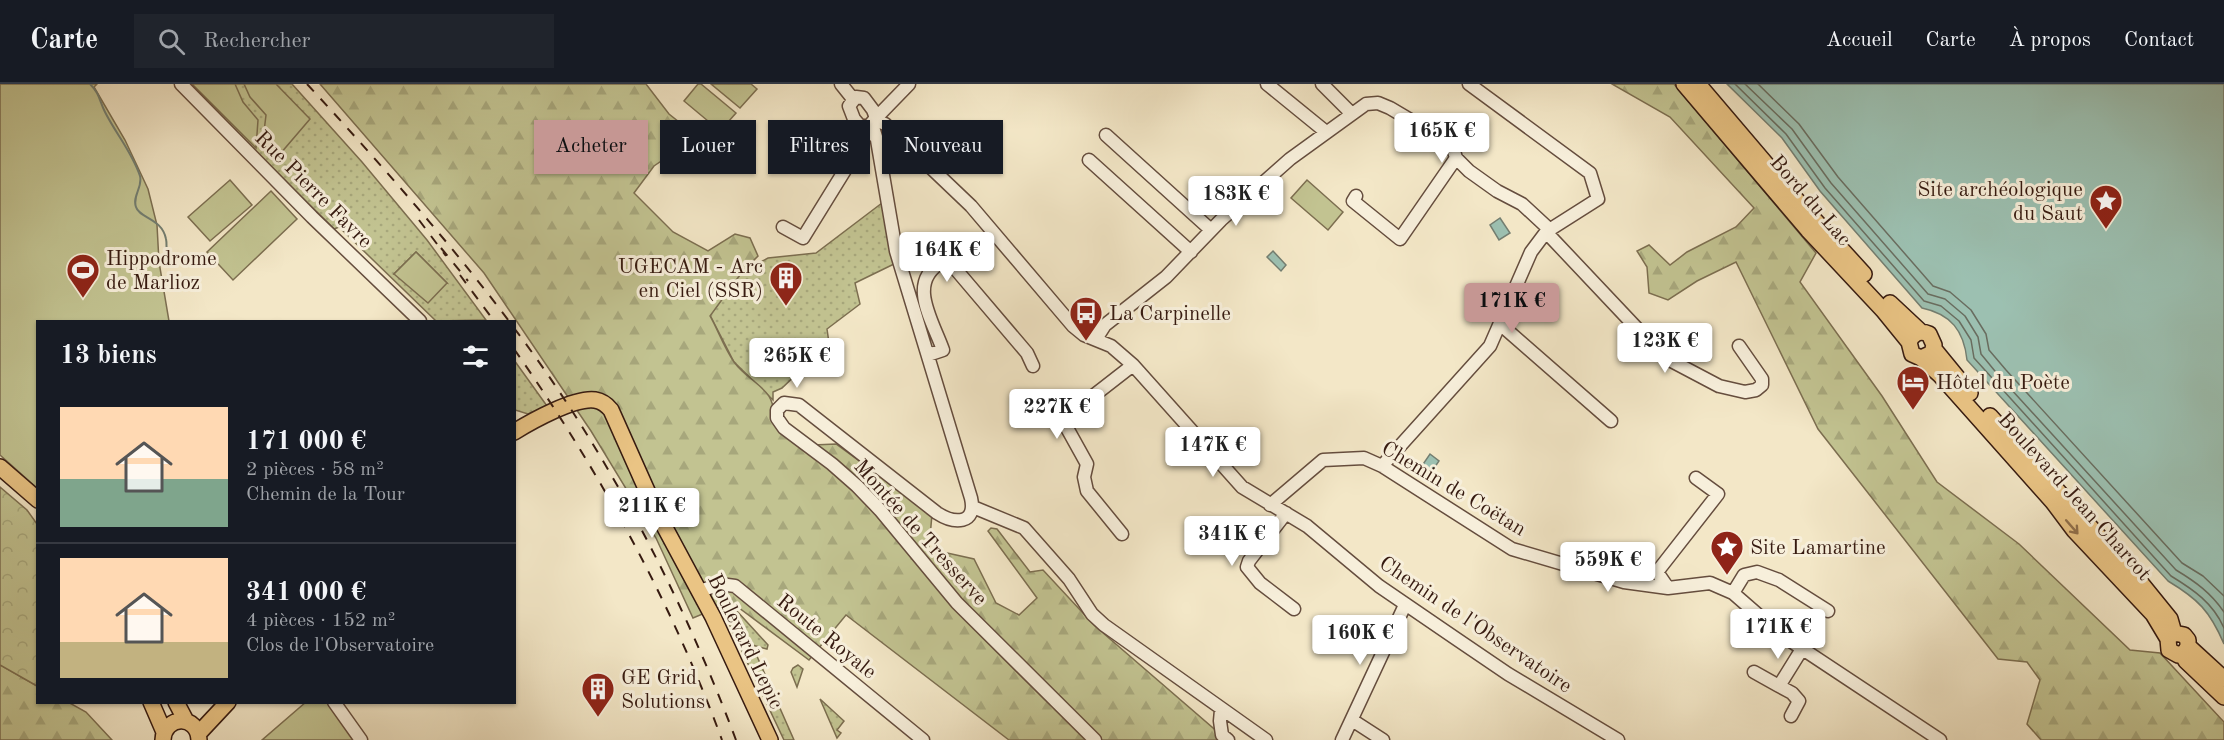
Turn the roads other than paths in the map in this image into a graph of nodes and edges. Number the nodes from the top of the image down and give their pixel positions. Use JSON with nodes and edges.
{"nodes":[{"id":1,"x":182,"y":84,"type":"edge"},
{"id":2,"x":841,"y":84,"type":"edge"},
{"id":3,"x":909,"y":84,"type":"edge"},
{"id":4,"x":1267,"y":84,"type":"edge"},
{"id":5,"x":1322,"y":84,"type":"edge"},
{"id":6,"x":1469,"y":84,"type":"edge"},
{"id":7,"x":1684,"y":84,"type":"edge"},
{"id":8,"x":1698,"y":84,"type":"edge"},
{"id":9,"x":853,"y":99,"type":"junction"},
{"id":10,"x":1351,"y":113,"type":"junction"},
{"id":11,"x":875,"y":117,"type":"junction"},
{"id":12,"x":1326,"y":132,"type":"junction"},
{"id":13,"x":1106,"y":135,"type":"dead end"},
{"id":14,"x":1456,"y":158,"type":"junction"},
{"id":15,"x":1089,"y":160,"type":"dead end"},
{"id":16,"x":1356,"y":196,"type":"dead end"},
{"id":17,"x":783,"y":227,"type":"dead end"},
{"id":18,"x":1211,"y":230,"type":"junction"},
{"id":19,"x":1547,"y":230,"type":"junction"},
{"id":20,"x":1191,"y":252,"type":"junction"},
{"id":21,"x":419,"y":320,"type":"edge"},
{"id":22,"x":1500,"y":324,"type":"junction"},
{"id":23,"x":1915,"y":337,"type":"junction"},
{"id":24,"x":1096,"y":339,"type":"junction"},
{"id":25,"x":1739,"y":346,"type":"dead end"},
{"id":26,"x":1934,"y":349,"type":"junction"},
{"id":27,"x":928,"y":355,"type":"junction"},
{"id":28,"x":1921,"y":358,"type":"junction"},
{"id":29,"x":1133,"y":365,"type":"junction"},
{"id":30,"x":1033,"y":366,"type":"dead end"},
{"id":31,"x":1611,"y":421,"type":"dead end"},
{"id":32,"x":516,"y":430,"type":"edge"},
{"id":33,"x":1382,"y":466,"type":"junction"},
{"id":34,"x":0,"y":467,"type":"edge"},
{"id":35,"x":1696,"y":478,"type":"dead end"},
{"id":36,"x":36,"y":500,"type":"edge"},
{"id":37,"x":1270,"y":505,"type":"junction"},
{"id":38,"x":973,"y":507,"type":"junction"},
{"id":39,"x":1286,"y":513,"type":"junction"},
{"id":40,"x":1122,"y":534,"type":"dead end"},
{"id":41,"x":1668,"y":588,"type":"junction"},
{"id":42,"x":700,"y":591,"type":"junction"},
{"id":43,"x":1733,"y":593,"type":"junction"},
{"id":44,"x":1406,"y":604,"type":"junction"},
{"id":45,"x":1294,"y":609,"type":"dead end"},
{"id":46,"x":1828,"y":611,"type":"dead end"},
{"id":47,"x":2171,"y":636,"type":"junction"},
{"id":48,"x":1802,"y":649,"type":"junction"},
{"id":49,"x":2185,"y":650,"type":"junction"},
{"id":50,"x":1754,"y":672,"type":"dead end"},
{"id":51,"x":2224,"y":679,"type":"edge"},
{"id":52,"x":1779,"y":686,"type":"junction"},
{"id":53,"x":2224,"y":697,"type":"edge"},
{"id":54,"x":152,"y":704,"type":"edge"},
{"id":55,"x":177,"y":704,"type":"edge"},
{"id":56,"x":226,"y":704,"type":"edge"},
{"id":57,"x":335,"y":704,"type":"edge"},
{"id":58,"x":1221,"y":710,"type":"junction"},
{"id":59,"x":1791,"y":716,"type":"dead end"},
{"id":60,"x":1352,"y":720,"type":"junction"},
{"id":61,"x":194,"y":729,"type":"edge"},
{"id":62,"x":163,"y":736,"type":"edge"},
{"id":63,"x":361,"y":740,"type":"edge"},
{"id":64,"x":770,"y":740,"type":"edge"},
{"id":65,"x":923,"y":740,"type":"edge"},
{"id":66,"x":1095,"y":740,"type":"edge"},
{"id":67,"x":1228,"y":740,"type":"edge"},
{"id":68,"x":1266,"y":740,"type":"edge"},
{"id":69,"x":1342,"y":740,"type":"edge"},
{"id":70,"x":1383,"y":740,"type":"edge"},
{"id":71,"x":1618,"y":740,"type":"edge"},
{"id":72,"x":1940,"y":740,"type":"edge"}],
"edges":[{"from":1,"to":21,"type":"street","name":"Rue Pierre Favre"},
{"from":2,"to":9,"type":"street"},
{"from":3,"to":11,"type":"street"},
{"from":4,"to":12,"type":"street"},
{"from":5,"to":10,"type":"street"},
{"from":6,"to":19,"type":"street"},
{"from":7,"to":23,"type":"main road","name":"Bord du Lac"},
{"from":8,"to":23,"type":"main road","name":"Bord du Lac"},
{"from":9,"to":11,"type":"street"},
{"from":9,"to":11,"type":"street"},
{"from":10,"to":12,"type":"street"},
{"from":10,"to":14,"type":"street"},
{"from":11,"to":17,"type":"street"},
{"from":11,"to":24,"type":"street","name":"Chemin de l'Observatoire"},
{"from":11,"to":27,"type":"street"},
{"from":12,"to":18,"type":"street"},
{"from":13,"to":18,"type":"street"},
{"from":14,"to":16,"type":"street"},
{"from":14,"to":19,"type":"street"},
{"from":15,"to":20,"type":"street"},
{"from":18,"to":20,"type":"street"},
{"from":19,"to":22,"type":"street"},
{"from":19,"to":25,"type":"street"},
{"from":20,"to":24,"type":"street"},
{"from":22,"to":31,"type":"street"},
{"from":22,"to":33,"type":"street"},
{"from":23,"to":26,"type":"main road"},
{"from":23,"to":28,"type":"main road"},
{"from":24,"to":29,"type":"street","name":"Chemin de l'Observatoire"},
{"from":26,"to":28,"type":"main road"},
{"from":26,"to":47,"type":"main road","name":"Boulevard Jean Charcot"},
{"from":27,"to":30,"type":"street"},
{"from":27,"to":38,"type":"street"},
{"from":28,"to":47,"type":"main road","name":"Boulevard Jean Charcot","one_way":true},
{"from":29,"to":37,"type":"street","name":"Chemin de l'Observatoire"},
{"from":29,"to":40,"type":"street"},
{"from":32,"to":42,"type":"main road","name":"Boulevard Lepic"},
{"from":33,"to":37,"type":"street","name":"Chemin de Coëtan"},
{"from":33,"to":41,"type":"street","name":"Chemin de Coëtan"},
{"from":34,"to":36,"type":"main road"},
{"from":35,"to":41,"type":"street"},
{"from":37,"to":39,"type":"street","name":"Chemin de l'Observatoire"},
{"from":38,"to":58,"type":"street"},
{"from":38,"to":66,"type":"street","name":"Montée de Tresserve"},
{"from":39,"to":44,"type":"street","name":"Chemin de l'Observatoire"},
{"from":39,"to":45,"type":"street"},
{"from":41,"to":43,"type":"street","name":"Chemin de Coëtan"},
{"from":42,"to":64,"type":"main road","name":"Boulevard Lepic"},
{"from":42,"to":65,"type":"street","name":"Route Royale"},
{"from":43,"to":46,"type":"street"},
{"from":43,"to":48,"type":"street","name":"Chemin de Coëtan"},
{"from":44,"to":60,"type":"street"},
{"from":44,"to":71,"type":"street","name":"Chemin de l'Observatoire"},
{"from":47,"to":49,"type":"main road","name":"Boulevard Jean Charcot"},
{"from":48,"to":52,"type":"street"},
{"from":48,"to":72,"type":"street","name":"Chemin de Coëtan"},
{"from":49,"to":51,"type":"main road","name":"Boulevard Jean Charcot"},
{"from":49,"to":53,"type":"main road","name":"Boulevard Jean Charcot"},
{"from":50,"to":52,"type":"street"},
{"from":52,"to":59,"type":"street"},
{"from":54,"to":62,"type":"main road"},
{"from":55,"to":61,"type":"main road"},
{"from":56,"to":61,"type":"main road"},
{"from":57,"to":63,"type":"street"},
{"from":58,"to":67,"type":"street"},
{"from":58,"to":68,"type":"street"},
{"from":60,"to":69,"type":"street"},
{"from":60,"to":70,"type":"street"},
{"from":61,"to":62,"type":"main road"}]}
